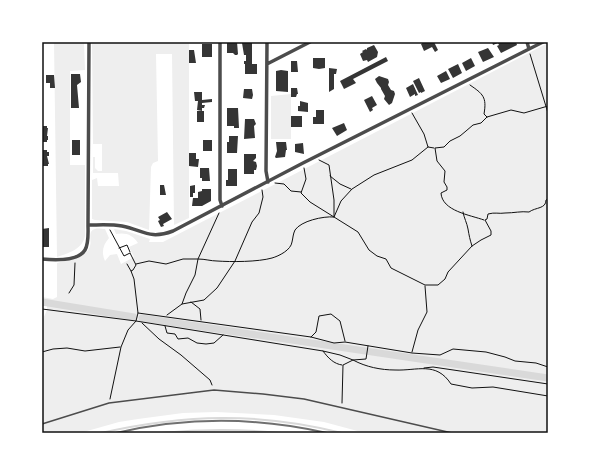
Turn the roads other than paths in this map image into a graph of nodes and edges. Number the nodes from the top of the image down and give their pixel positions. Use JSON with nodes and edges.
{"nodes":[{"id":1,"x":89,"y":42,"type":"edge"},
{"id":2,"x":220,"y":42,"type":"edge"},
{"id":3,"x":267,"y":42,"type":"edge"},
{"id":4,"x":310,"y":42,"type":"edge"},
{"id":5,"x":527,"y":42,"type":"edge"},
{"id":6,"x":543,"y":42,"type":"edge"},
{"id":7,"x":529,"y":49,"type":"junction"},
{"id":8,"x":266,"y":64,"type":"junction"},
{"id":9,"x":268,"y":182,"type":"junction"},
{"id":10,"x":222,"y":206,"type":"junction"},
{"id":11,"x":88,"y":225,"type":"junction"},
{"id":12,"x":42,"y":259,"type":"edge"},
{"id":13,"x":42,"y":424,"type":"edge"},
{"id":14,"x":452,"y":433,"type":"edge"}],
"edges":[{"from":1,"to":11,"type":"street"},
{"from":2,"to":10,"type":"street"},
{"from":3,"to":8,"type":"street"},
{"from":4,"to":8,"type":"street"},
{"from":5,"to":7,"type":"street"},
{"from":6,"to":7,"type":"street"},
{"from":7,"to":9,"type":"street"},
{"from":8,"to":9,"type":"street"},
{"from":9,"to":10,"type":"street"},
{"from":10,"to":11,"type":"street"},
{"from":11,"to":12,"type":"street"},
{"from":13,"to":14,"type":"lane"}]}
